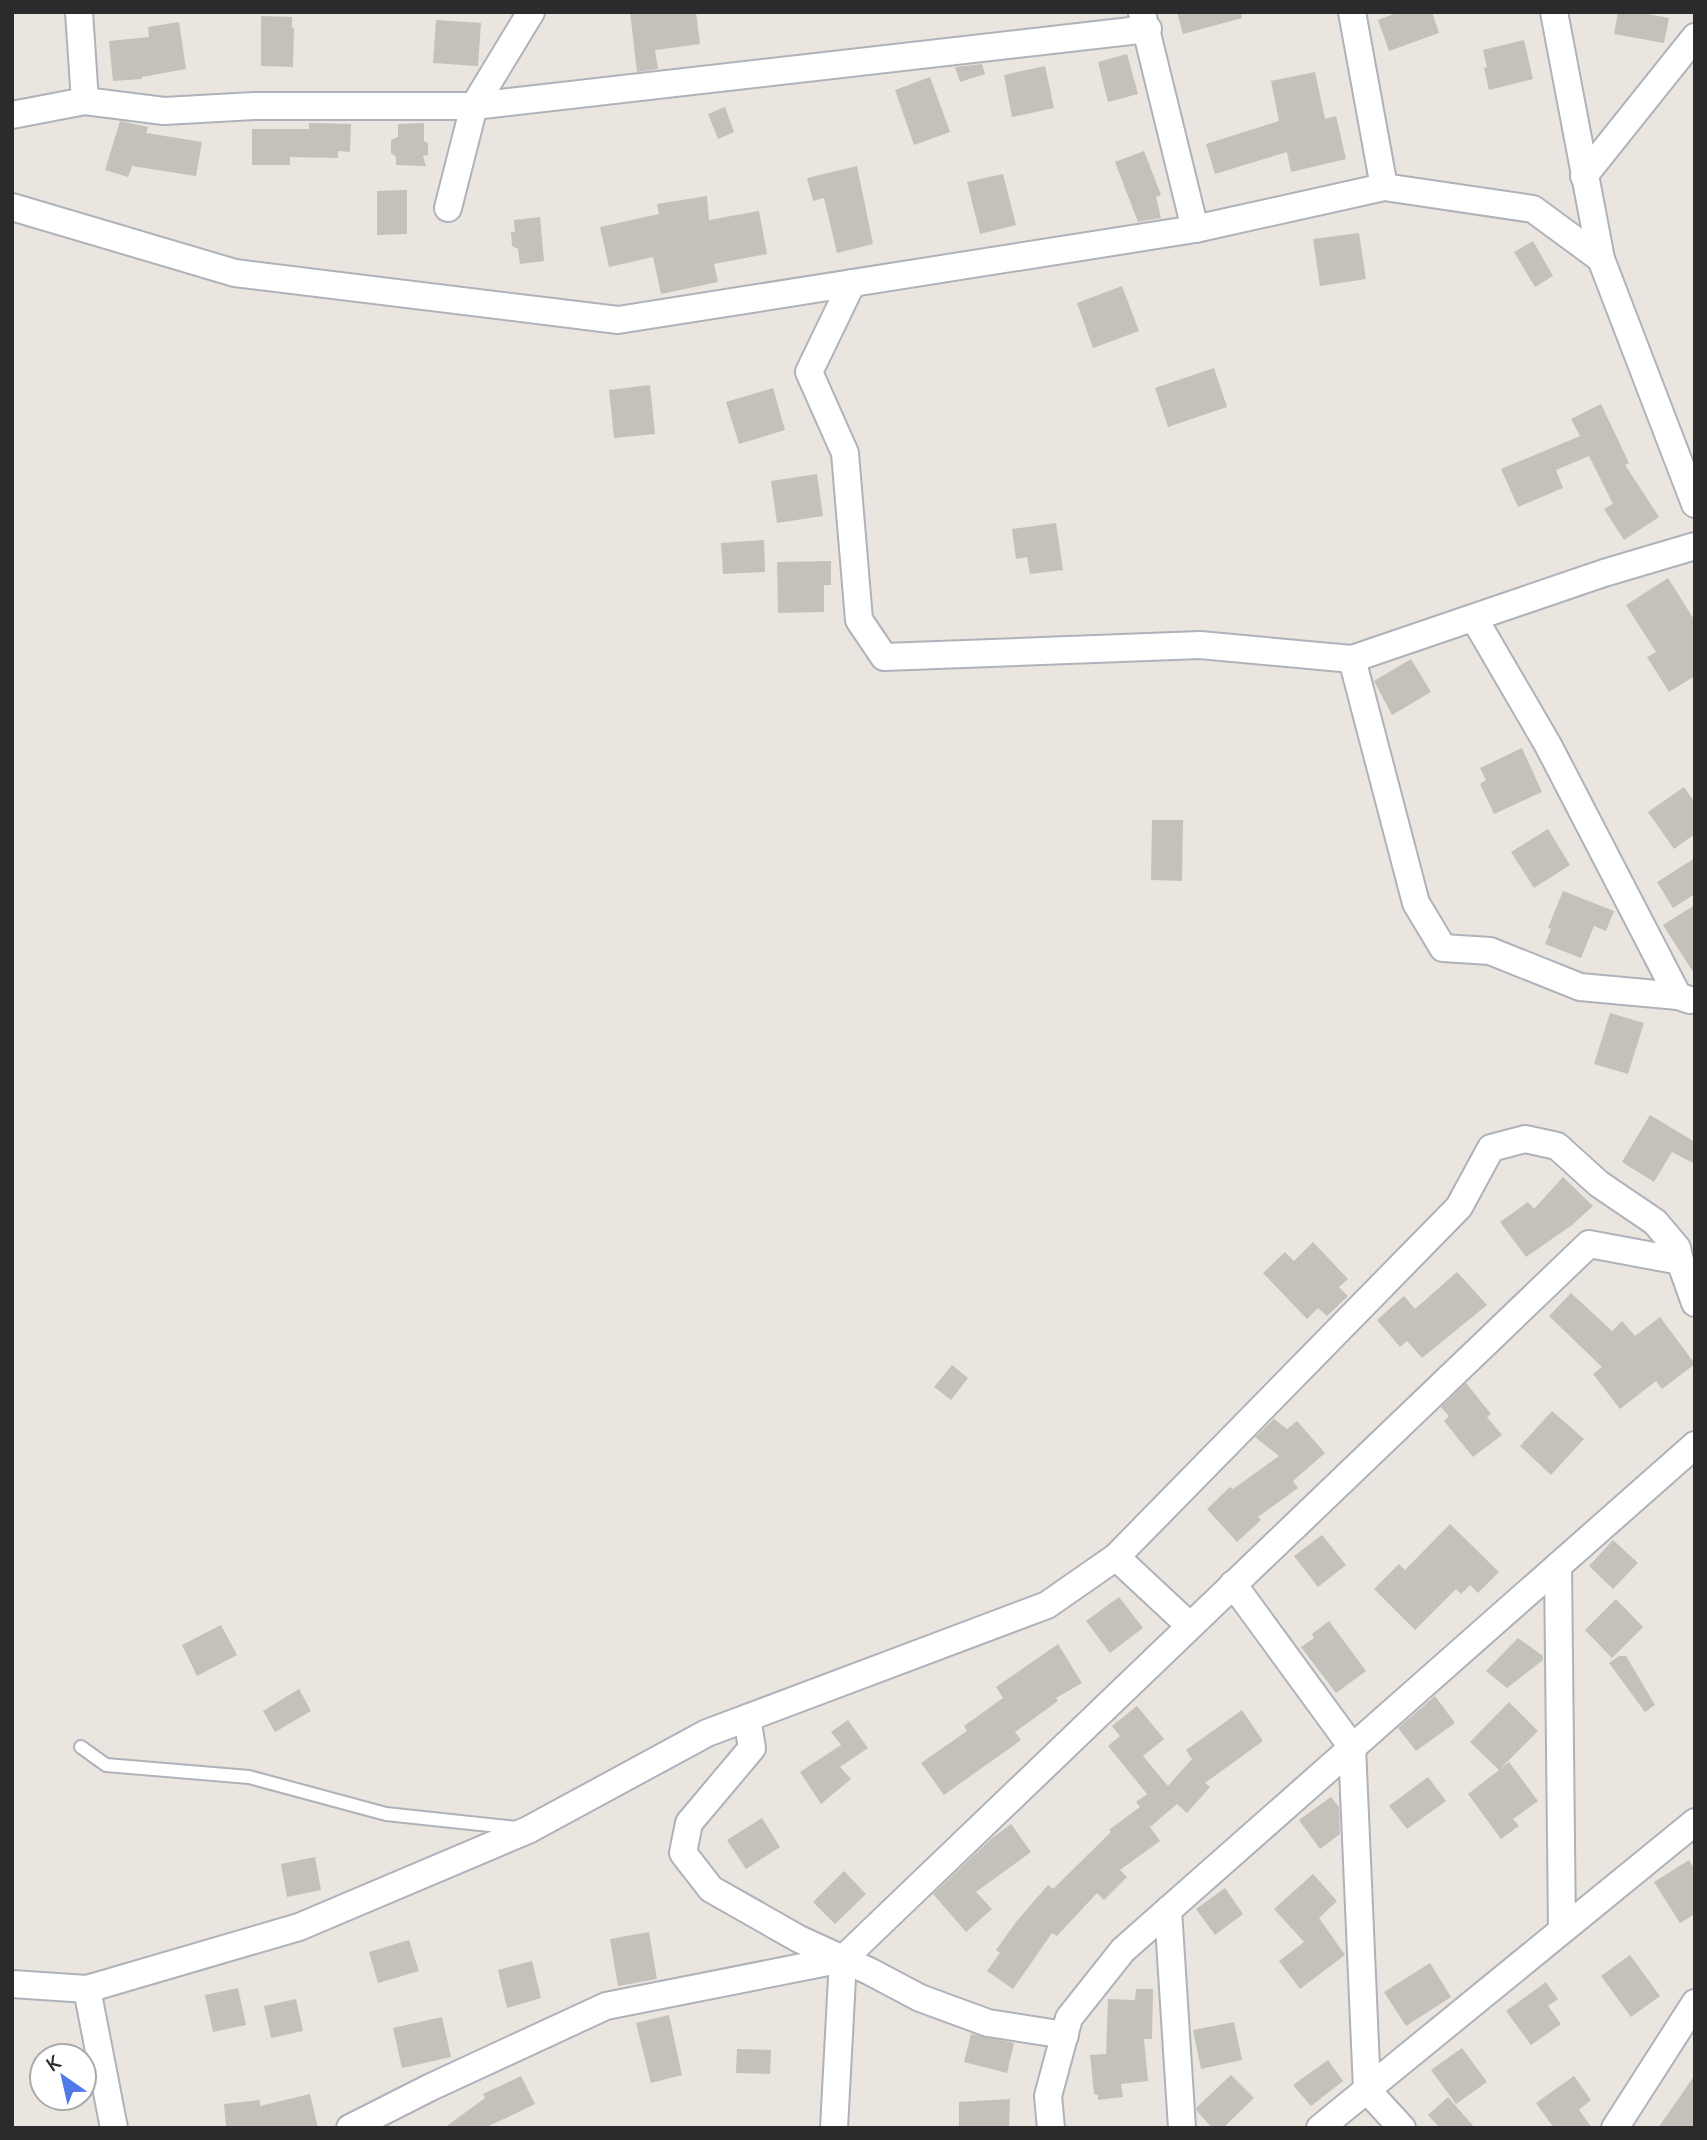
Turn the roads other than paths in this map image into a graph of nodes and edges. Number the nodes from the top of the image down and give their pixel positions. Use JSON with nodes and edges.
{"nodes":[{"id":1,"x":79,"y":12,"type":"edge"},
{"id":2,"x":531,"y":12,"type":"edge"},
{"id":3,"x":1352,"y":12,"type":"edge"},
{"id":4,"x":1554,"y":12,"type":"edge"},
{"id":5,"x":1145,"y":21,"type":"edge"},
{"id":6,"x":1695,"y":37,"type":"edge"},
{"id":7,"x":85,"y":102,"type":"junction"},
{"id":8,"x":474,"y":106,"type":"junction"},
{"id":9,"x":12,"y":115,"type":"edge"},
{"id":10,"x":1584,"y":176,"type":"junction"},
{"id":11,"x":1384,"y":187,"type":"junction"},
{"id":12,"x":12,"y":207,"type":"edge"},
{"id":13,"x":448,"y":208,"type":"dead end"},
{"id":14,"x":1195,"y":229,"type":"junction"},
{"id":15,"x":1601,"y":259,"type":"junction"},
{"id":16,"x":852,"y":283,"type":"junction"},
{"id":17,"x":1694,"y":502,"type":"edge"},
{"id":18,"x":1695,"y":546,"type":"edge"},
{"id":19,"x":1474,"y":618,"type":"junction"},
{"id":20,"x":1352,"y":659,"type":"junction"},
{"id":21,"x":1686,"y":999,"type":"edge"},
{"id":22,"x":1680,"y":1261,"type":"junction"},
{"id":23,"x":1695,"y":1303,"type":"edge"},
{"id":24,"x":1695,"y":1445,"type":"edge"},
{"id":25,"x":1116,"y":1557,"type":"junction"},
{"id":26,"x":1558,"y":1566,"type":"junction"},
{"id":27,"x":1233,"y":1584,"type":"junction"},
{"id":28,"x":1189,"y":1625,"type":"junction"},
{"id":29,"x":747,"y":1718,"type":"junction"},
{"id":30,"x":80,"y":1747,"type":"dead end"},
{"id":31,"x":1352,"y":1747,"type":"junction"},
{"id":32,"x":1695,"y":1822,"type":"edge"},
{"id":33,"x":528,"y":1830,"type":"junction"},
{"id":34,"x":1168,"y":1910,"type":"junction"},
{"id":35,"x":1562,"y":1930,"type":"junction"},
{"id":36,"x":843,"y":1959,"type":"junction"},
{"id":37,"x":12,"y":1984,"type":"edge"},
{"id":38,"x":87,"y":1990,"type":"junction"},
{"id":39,"x":1695,"y":2003,"type":"edge"},
{"id":40,"x":1065,"y":2035,"type":"junction"},
{"id":41,"x":1367,"y":2090,"type":"junction"},
{"id":42,"x":114,"y":2128,"type":"edge"},
{"id":43,"x":350,"y":2128,"type":"edge"},
{"id":44,"x":834,"y":2128,"type":"edge"},
{"id":45,"x":1051,"y":2128,"type":"edge"},
{"id":46,"x":1182,"y":2128,"type":"edge"},
{"id":47,"x":1320,"y":2128,"type":"edge"},
{"id":48,"x":1402,"y":2128,"type":"edge"},
{"id":49,"x":1615,"y":2128,"type":"edge"}],
"edges":[{"from":1,"to":7,"type":"street"},
{"from":2,"to":8,"type":"street"},
{"from":3,"to":11,"type":"street"},
{"from":4,"to":10,"type":"street"},
{"from":5,"to":8,"type":"street"},
{"from":5,"to":14,"type":"street"},
{"from":6,"to":10,"type":"street"},
{"from":7,"to":8,"type":"street"},
{"from":7,"to":9,"type":"street"},
{"from":8,"to":13,"type":"street"},
{"from":10,"to":15,"type":"street"},
{"from":11,"to":14,"type":"street"},
{"from":11,"to":15,"type":"street"},
{"from":12,"to":16,"type":"street"},
{"from":14,"to":16,"type":"street"},
{"from":15,"to":17,"type":"street"},
{"from":16,"to":20,"type":"street"},
{"from":18,"to":19,"type":"street"},
{"from":19,"to":20,"type":"street"},
{"from":19,"to":21,"type":"street"},
{"from":20,"to":21,"type":"street"},
{"from":22,"to":23,"type":"street"},
{"from":22,"to":25,"type":"street"},
{"from":22,"to":27,"type":"street"},
{"from":24,"to":26,"type":"street"},
{"from":25,"to":28,"type":"street"},
{"from":25,"to":29,"type":"street"},
{"from":26,"to":31,"type":"street"},
{"from":26,"to":35,"type":"street"},
{"from":27,"to":28,"type":"street"},
{"from":27,"to":31,"type":"street"},
{"from":28,"to":36,"type":"street"},
{"from":29,"to":33,"type":"street"},
{"from":29,"to":36,"type":"street"},
{"from":30,"to":33,"type":"lane"},
{"from":31,"to":34,"type":"street"},
{"from":31,"to":41,"type":"street"},
{"from":32,"to":35,"type":"street"},
{"from":33,"to":38,"type":"street"},
{"from":34,"to":40,"type":"street"},
{"from":34,"to":46,"type":"street"},
{"from":35,"to":41,"type":"street"},
{"from":36,"to":40,"type":"street"},
{"from":36,"to":43,"type":"street"},
{"from":36,"to":44,"type":"street"},
{"from":37,"to":38,"type":"street"},
{"from":38,"to":42,"type":"street"},
{"from":39,"to":49,"type":"street"},
{"from":40,"to":45,"type":"street"},
{"from":41,"to":47,"type":"street"},
{"from":41,"to":48,"type":"street"}]}
